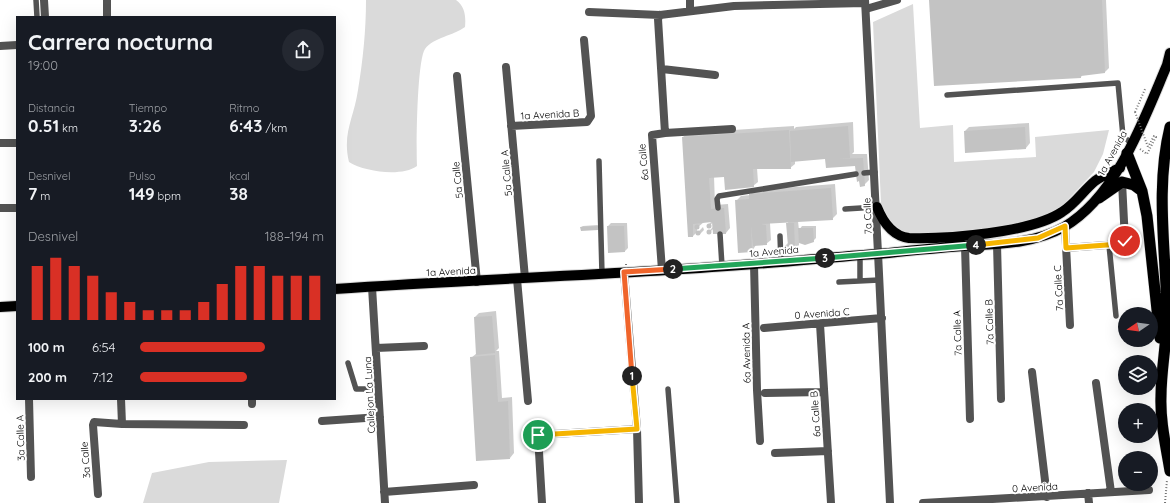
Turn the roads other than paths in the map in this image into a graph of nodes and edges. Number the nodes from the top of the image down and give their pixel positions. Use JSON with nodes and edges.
{"nodes":[{"id":1,"x":36,"y":0,"type":"edge"},
{"id":2,"x":44,"y":0,"type":"edge"},
{"id":3,"x":107,"y":0,"type":"edge"},
{"id":4,"x":690,"y":0,"type":"edge"},
{"id":5,"x":897,"y":0,"type":"edge"},
{"id":6,"x":734,"y":3,"type":"edge"},
{"id":7,"x":767,"y":3,"type":"edge"},
{"id":8,"x":865,"y":4,"type":"edge"},
{"id":9,"x":690,"y":11,"type":"junction"},
{"id":10,"x":589,"y":12,"type":"dead end"},
{"id":11,"x":660,"y":15,"type":"junction"},
{"id":12,"x":36,"y":16,"type":"edge"},
{"id":13,"x":44,"y":16,"type":"edge"},
{"id":14,"x":107,"y":16,"type":"edge"},
{"id":15,"x":584,"y":40,"type":"dead end"},
{"id":16,"x":16,"y":45,"type":"edge"},
{"id":17,"x":0,"y":46,"type":"edge"},
{"id":18,"x":1170,"y":53,"type":"edge"},
{"id":19,"x":1169,"y":63,"type":"edge"},
{"id":20,"x":506,"y":67,"type":"dead end"},
{"id":21,"x":662,"y":69,"type":"junction"},
{"id":22,"x":715,"y":75,"type":"dead end"},
{"id":23,"x":457,"y":76,"type":"dead end"},
{"id":24,"x":947,"y":95,"type":"dead end"},
{"id":25,"x":511,"y":126,"type":"junction"},
{"id":26,"x":1170,"y":127,"type":"edge"},
{"id":27,"x":732,"y":129,"type":"dead end"},
{"id":28,"x":665,"y":133,"type":"junction"},
{"id":29,"x":0,"y":143,"type":"edge"},
{"id":30,"x":16,"y":143,"type":"edge"},
{"id":31,"x":1130,"y":147,"type":"junction"},
{"id":32,"x":599,"y":160,"type":"dead end"},
{"id":33,"x":1120,"y":168,"type":"junction"},
{"id":34,"x":874,"y":172,"type":"junction"},
{"id":35,"x":864,"y":173,"type":"dead end"},
{"id":36,"x":856,"y":174,"type":"dead end"},
{"id":37,"x":1122,"y":182,"type":"junction"},
{"id":38,"x":1142,"y":191,"type":"junction"},
{"id":39,"x":1099,"y":198,"type":"junction"},
{"id":40,"x":877,"y":207,"type":"junction"},
{"id":41,"x":0,"y":208,"type":"edge"},
{"id":42,"x":16,"y":208,"type":"edge"},
{"id":43,"x":718,"y":208,"type":"dead end"},
{"id":44,"x":845,"y":209,"type":"dead end"},
{"id":45,"x":1065,"y":226,"type":"junction"},
{"id":46,"x":720,"y":234,"type":"dead end"},
{"id":47,"x":780,"y":236,"type":"dead end"},
{"id":48,"x":997,"y":244,"type":"junction"},
{"id":49,"x":1109,"y":245,"type":"junction"},
{"id":50,"x":965,"y":246,"type":"junction"},
{"id":51,"x":1066,"y":248,"type":"junction"},
{"id":52,"x":878,"y":254,"type":"junction"},
{"id":53,"x":860,"y":255,"type":"junction"},
{"id":54,"x":781,"y":262,"type":"junction"},
{"id":55,"x":754,"y":264,"type":"junction"},
{"id":56,"x":722,"y":266,"type":"junction"},
{"id":57,"x":662,"y":270,"type":"junction"},
{"id":58,"x":626,"y":271,"type":"junction"},
{"id":59,"x":602,"y":274,"type":"junction"},
{"id":60,"x":521,"y":278,"type":"junction"},
{"id":61,"x":879,"y":280,"type":"junction"},
{"id":62,"x":860,"y":281,"type":"junction"},
{"id":63,"x":477,"y":282,"type":"junction"},
{"id":64,"x":839,"y":282,"type":"dead end"},
{"id":65,"x":372,"y":287,"type":"junction"},
{"id":66,"x":336,"y":290,"type":"edge"},
{"id":67,"x":16,"y":306,"type":"edge"},
{"id":68,"x":0,"y":307,"type":"edge"},
{"id":69,"x":1116,"y":316,"type":"dead end"},
{"id":70,"x":882,"y":318,"type":"junction"},
{"id":71,"x":820,"y":324,"type":"junction"},
{"id":72,"x":1070,"y":325,"type":"dead end"},
{"id":73,"x":764,"y":328,"type":"dead end"},
{"id":74,"x":424,"y":346,"type":"dead end"},
{"id":75,"x":376,"y":348,"type":"junction"},
{"id":76,"x":348,"y":363,"type":"dead end"},
{"id":77,"x":1163,"y":366,"type":"junction"},
{"id":78,"x":1032,"y":372,"type":"dead end"},
{"id":79,"x":1096,"y":383,"type":"dead end"},
{"id":80,"x":379,"y":389,"type":"junction"},
{"id":81,"x":668,"y":389,"type":"dead end"},
{"id":82,"x":824,"y":392,"type":"junction"},
{"id":83,"x":765,"y":393,"type":"dead end"},
{"id":84,"x":29,"y":400,"type":"edge"},
{"id":85,"x":121,"y":400,"type":"edge"},
{"id":86,"x":1001,"y":400,"type":"dead end"},
{"id":87,"x":528,"y":401,"type":"dead end"},
{"id":88,"x":380,"y":417,"type":"junction"},
{"id":89,"x":970,"y":419,"type":"dead end"},
{"id":90,"x":322,"y":421,"type":"dead end"},
{"id":91,"x":122,"y":424,"type":"junction"},
{"id":92,"x":244,"y":425,"type":"dead end"},
{"id":93,"x":637,"y":429,"type":"junction"},
{"id":94,"x":760,"y":441,"type":"dead end"},
{"id":95,"x":828,"y":451,"type":"junction"},
{"id":96,"x":775,"y":454,"type":"dead end"},
{"id":97,"x":1169,"y":467,"type":"edge"},
{"id":98,"x":31,"y":477,"type":"dead end"},
{"id":99,"x":474,"y":485,"type":"dead end"},
{"id":100,"x":1130,"y":491,"type":"edge"},
{"id":101,"x":384,"y":492,"type":"junction"},
{"id":102,"x":1111,"y":492,"type":"junction"},
{"id":103,"x":1088,"y":493,"type":"junction"},
{"id":104,"x":98,"y":494,"type":"dead end"},
{"id":105,"x":1047,"y":497,"type":"junction"},
{"id":106,"x":995,"y":501,"type":"edge"},
{"id":107,"x":385,"y":503,"type":"edge"},
{"id":108,"x":542,"y":503,"type":"edge"},
{"id":109,"x":639,"y":503,"type":"edge"},
{"id":110,"x":677,"y":503,"type":"edge"},
{"id":111,"x":831,"y":503,"type":"edge"},
{"id":112,"x":890,"y":503,"type":"edge"},
{"id":113,"x":923,"y":503,"type":"edge"},
{"id":114,"x":1089,"y":503,"type":"edge"}],
"edges":[{"from":1,"to":12,"type":"lane"},
{"from":2,"to":13,"type":"street"},
{"from":3,"to":14,"type":"street"},
{"from":4,"to":9,"type":"street"},
{"from":5,"to":8,"type":"street"},
{"from":6,"to":7,"type":"street"},
{"from":6,"to":9,"type":"street"},
{"from":7,"to":8,"type":"street"},
{"from":8,"to":34,"type":"street","name":"7a Calle"},
{"from":9,"to":11,"type":"street"},
{"from":10,"to":11,"type":"street"},
{"from":11,"to":21,"type":"street"},
{"from":15,"to":25,"type":"street","name":"1a Avenida B"},
{"from":16,"to":17,"type":"street"},
{"from":18,"to":19,"type":"main road","name":"1a Avenida"},
{"from":19,"to":31,"type":"main road","name":"1a Avenida"},
{"from":20,"to":25,"type":"street","name":"5a Calle A"},
{"from":21,"to":22,"type":"street"},
{"from":21,"to":28,"type":"street"},
{"from":23,"to":63,"type":"street","name":"5a Calle"},
{"from":24,"to":31,"type":"lane"},
{"from":25,"to":60,"type":"street","name":"5a Calle A"},
{"from":26,"to":77,"type":"highway"},
{"from":27,"to":28,"type":"street"},
{"from":28,"to":57,"type":"street","name":"6a Calle"},
{"from":29,"to":30,"type":"street"},
{"from":31,"to":33,"type":"main road","name":"1a Avenida"},
{"from":31,"to":38,"type":"highway"},
{"from":32,"to":59,"type":"lane"},
{"from":33,"to":39,"type":"main road","name":"1a Avenida"},
{"from":33,"to":40,"type":"main road"},
{"from":34,"to":35,"type":"lane"},
{"from":34,"to":40,"type":"street","name":"7a Calle"},
{"from":36,"to":43,"type":"lane"},
{"from":37,"to":38,"type":"highway"},
{"from":37,"to":39,"type":"highway"},
{"from":37,"to":49,"type":"street"},
{"from":38,"to":77,"type":"highway"},
{"from":39,"to":45,"type":"main road","name":"1a Avenida"},
{"from":40,"to":44,"type":"lane"},
{"from":40,"to":52,"type":"street","name":"7a Calle"},
{"from":41,"to":42,"type":"street"},
{"from":45,"to":48,"type":"main road","name":"1a Avenida"},
{"from":45,"to":51,"type":"street","name":"7a Calle C"},
{"from":46,"to":56,"type":"lane"},
{"from":47,"to":54,"type":"lane"},
{"from":48,"to":50,"type":"main road","name":"1a Avenida"},
{"from":48,"to":86,"type":"street","name":"7a Calle B"},
{"from":49,"to":51,"type":"street"},
{"from":49,"to":69,"type":"lane"},
{"from":50,"to":52,"type":"main road","name":"1a Avenida"},
{"from":50,"to":89,"type":"street","name":"7a Calle A"},
{"from":51,"to":72,"type":"street","name":"7a Calle C"},
{"from":52,"to":53,"type":"main road","name":"1a Avenida"},
{"from":52,"to":61,"type":"street","name":"7a Calle"},
{"from":53,"to":54,"type":"main road","name":"1a Avenida"},
{"from":53,"to":62,"type":"lane"},
{"from":54,"to":55,"type":"main road","name":"1a Avenida"},
{"from":55,"to":56,"type":"main road","name":"1a Avenida"},
{"from":55,"to":94,"type":"street","name":"6a Avenida A"},
{"from":56,"to":57,"type":"main road","name":"1a Avenida"},
{"from":57,"to":58,"type":"main road","name":"1a Avenida"},
{"from":58,"to":59,"type":"main road","name":"1a Avenida"},
{"from":58,"to":93,"type":"street"},
{"from":59,"to":60,"type":"main road","name":"1a Avenida"},
{"from":60,"to":63,"type":"main road","name":"1a Avenida"},
{"from":60,"to":87,"type":"street"},
{"from":61,"to":62,"type":"lane"},
{"from":61,"to":70,"type":"street","name":"7a Calle"},
{"from":62,"to":64,"type":"lane"},
{"from":63,"to":65,"type":"main road","name":"1a Avenida"},
{"from":65,"to":66,"type":"main road","name":"1a Avenida"},
{"from":65,"to":75,"type":"street","name":"Callejon La Luna"},
{"from":67,"to":68,"type":"main road"},
{"from":70,"to":71,"type":"street","name":"0 Avenida C"},
{"from":70,"to":112,"type":"street","name":"7a Calle"},
{"from":71,"to":73,"type":"street","name":"0 Avenida C"},
{"from":71,"to":82,"type":"street","name":"6a Calle B"},
{"from":74,"to":75,"type":"street"},
{"from":75,"to":80,"type":"street","name":"Callejon La Luna"},
{"from":76,"to":80,"type":"lane"},
{"from":77,"to":97,"type":"highway"},
{"from":78,"to":105,"type":"street"},
{"from":79,"to":102,"type":"street"},
{"from":80,"to":88,"type":"street","name":"Callejon La Luna"},
{"from":81,"to":110,"type":"lane"},
{"from":82,"to":83,"type":"street"},
{"from":82,"to":95,"type":"street","name":"6a Calle B"},
{"from":84,"to":98,"type":"street","name":"3a Calle A"},
{"from":85,"to":91,"type":"street"},
{"from":88,"to":90,"type":"street"},
{"from":88,"to":101,"type":"street","name":"Callejon La Luna"},
{"from":91,"to":92,"type":"street"},
{"from":91,"to":104,"type":"street","name":"3a Calle"},
{"from":93,"to":108,"type":"street"},
{"from":93,"to":109,"type":"street"},
{"from":95,"to":96,"type":"street"},
{"from":95,"to":111,"type":"street","name":"6a Calle B"},
{"from":99,"to":101,"type":"street"},
{"from":100,"to":102,"type":"street","name":"0 Avenida"},
{"from":101,"to":107,"type":"street","name":"Callejon La Luna"},
{"from":102,"to":103,"type":"street","name":"0 Avenida"},
{"from":103,"to":105,"type":"street","name":"0 Avenida"},
{"from":103,"to":114,"type":"street"},
{"from":105,"to":106,"type":"street","name":"0 Avenida"},
{"from":106,"to":113,"type":"street","name":"0 Avenida"}]}
